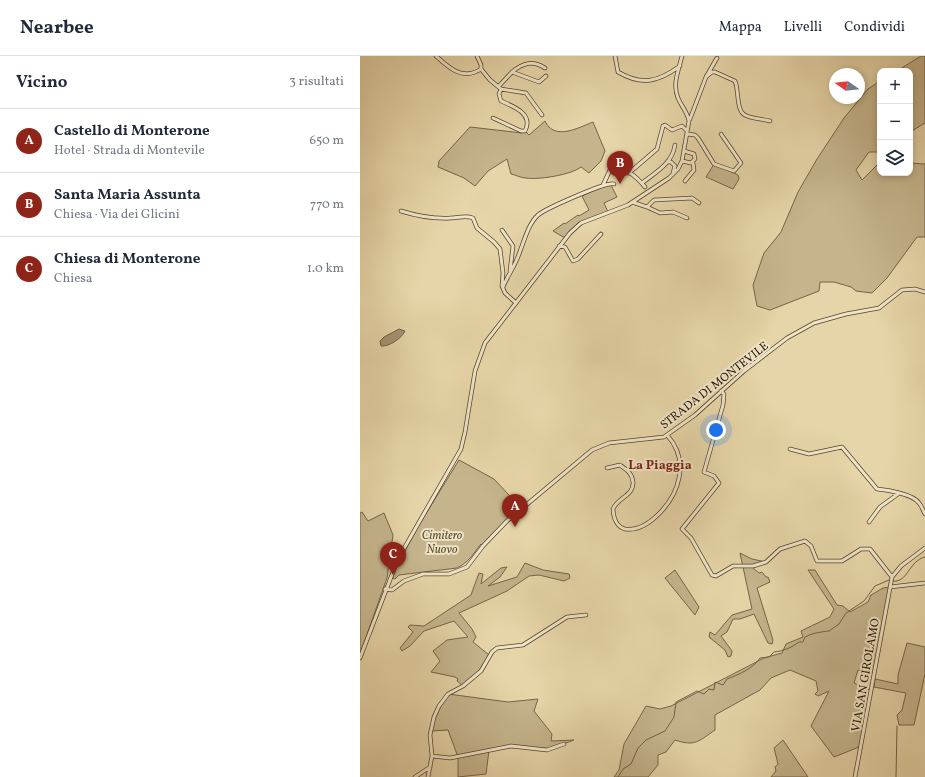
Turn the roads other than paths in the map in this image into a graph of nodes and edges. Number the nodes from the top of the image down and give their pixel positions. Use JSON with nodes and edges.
{"nodes":[{"id":1,"x":436,"y":56,"type":"edge"},
{"id":2,"x":478,"y":56,"type":"edge"},
{"id":3,"x":615,"y":56,"type":"edge"},
{"id":4,"x":682,"y":56,"type":"edge"},
{"id":5,"x":717,"y":58,"type":"dead end"},
{"id":6,"x":680,"y":66,"type":"junction"},
{"id":7,"x":545,"y":68,"type":"dead end"},
{"id":8,"x":481,"y":69,"type":"junction"},
{"id":9,"x":512,"y":72,"type":"junction"},
{"id":10,"x":546,"y":76,"type":"dead end"},
{"id":11,"x":707,"y":76,"type":"junction"},
{"id":12,"x":500,"y":87,"type":"junction"},
{"id":13,"x":542,"y":115,"type":"dead end"},
{"id":14,"x":493,"y":118,"type":"dead end"},
{"id":15,"x":689,"y":121,"type":"junction"},
{"id":16,"x":770,"y":121,"type":"dead end"},
{"id":17,"x":687,"y":133,"type":"junction"},
{"id":18,"x":721,"y":134,"type":"dead end"},
{"id":19,"x":675,"y":145,"type":"dead end"},
{"id":20,"x":684,"y":151,"type":"junction"},
{"id":21,"x":682,"y":161,"type":"junction"},
{"id":22,"x":668,"y":162,"type":"junction"},
{"id":23,"x":693,"y":163,"type":"junction"},
{"id":24,"x":629,"y":172,"type":"junction"},
{"id":25,"x":672,"y":176,"type":"junction"},
{"id":26,"x":685,"y":182,"type":"dead end"},
{"id":27,"x":642,"y":183,"type":"junction"},
{"id":28,"x":614,"y":184,"type":"dead end"},
{"id":29,"x":602,"y":185,"type":"junction"},
{"id":30,"x":645,"y":187,"type":"dead end"},
{"id":31,"x":632,"y":202,"type":"junction"},
{"id":32,"x":699,"y":203,"type":"dead end"},
{"id":33,"x":648,"y":207,"type":"junction"},
{"id":34,"x":401,"y":211,"type":"dead end"},
{"id":35,"x":687,"y":218,"type":"dead end"},
{"id":36,"x":502,"y":230,"type":"dead end"},
{"id":37,"x":601,"y":234,"type":"dead end"},
{"id":38,"x":559,"y":246,"type":"junction"},
{"id":39,"x":509,"y":273,"type":"junction"},
{"id":40,"x":503,"y":288,"type":"junction"},
{"id":41,"x":925,"y":292,"type":"edge"},
{"id":42,"x":516,"y":303,"type":"junction"},
{"id":43,"x":721,"y":391,"type":"junction"},
{"id":44,"x":667,"y":435,"type":"junction"},
{"id":45,"x":790,"y":449,"type":"dead end"},
{"id":46,"x":607,"y":468,"type":"dead end"},
{"id":47,"x":898,"y":494,"type":"junction"},
{"id":48,"x":925,"y":514,"type":"edge"},
{"id":49,"x":869,"y":522,"type":"dead end"},
{"id":50,"x":925,"y":548,"type":"edge"},
{"id":51,"x":892,"y":577,"type":"junction"},
{"id":52,"x":925,"y":583,"type":"edge"},
{"id":53,"x":890,"y":586,"type":"junction"},
{"id":54,"x":385,"y":589,"type":"junction"},
{"id":55,"x":586,"y":615,"type":"dead end"},
{"id":56,"x":360,"y":658,"type":"edge"},
{"id":57,"x":564,"y":744,"type":"dead end"},
{"id":58,"x":432,"y":756,"type":"junction"},
{"id":59,"x":431,"y":766,"type":"junction"},
{"id":60,"x":415,"y":777,"type":"edge"},
{"id":61,"x":428,"y":777,"type":"edge"},
{"id":62,"x":855,"y":777,"type":"edge"}],
"edges":[{"from":1,"to":8,"type":"street"},
{"from":2,"to":8,"type":"street"},
{"from":3,"to":6,"type":"street"},
{"from":4,"to":6,"type":"street"},
{"from":5,"to":11,"type":"street"},
{"from":6,"to":15,"type":"street"},
{"from":7,"to":9,"type":"street"},
{"from":8,"to":12,"type":"street"},
{"from":9,"to":10,"type":"street"},
{"from":9,"to":12,"type":"street"},
{"from":11,"to":15,"type":"street"},
{"from":11,"to":16,"type":"street"},
{"from":12,"to":13,"type":"street"},
{"from":12,"to":14,"type":"street"},
{"from":15,"to":17,"type":"street"},
{"from":17,"to":18,"type":"street"},
{"from":17,"to":20,"type":"street"},
{"from":17,"to":24,"type":"street"},
{"from":19,"to":22,"type":"street"},
{"from":20,"to":21,"type":"street"},
{"from":20,"to":23,"type":"street"},
{"from":21,"to":23,"type":"street"},
{"from":21,"to":25,"type":"street"},
{"from":22,"to":25,"type":"street"},
{"from":22,"to":27,"type":"street"},
{"from":23,"to":26,"type":"street"},
{"from":24,"to":27,"type":"street"},
{"from":24,"to":29,"type":"street"},
{"from":25,"to":31,"type":"street"},
{"from":27,"to":30,"type":"street"},
{"from":28,"to":29,"type":"street"},
{"from":29,"to":39,"type":"street"},
{"from":31,"to":33,"type":"street"},
{"from":31,"to":38,"type":"street"},
{"from":32,"to":33,"type":"street"},
{"from":33,"to":35,"type":"street"},
{"from":34,"to":40,"type":"street"},
{"from":36,"to":39,"type":"street"},
{"from":37,"to":38,"type":"street"},
{"from":38,"to":42,"type":"street"},
{"from":39,"to":40,"type":"street"},
{"from":40,"to":42,"type":"street"},
{"from":41,"to":43,"type":"street","name":"STRADA DI MONTEVILE"},
{"from":42,"to":54,"type":"street"},
{"from":43,"to":44,"type":"street","name":"STRADA DI MONTEVILE"},
{"from":43,"to":51,"type":"street"},
{"from":44,"to":46,"type":"street"},
{"from":44,"to":54,"type":"street","name":"STRADA DI MONTEVILE"},
{"from":45,"to":47,"type":"street"},
{"from":47,"to":48,"type":"street"},
{"from":47,"to":49,"type":"street"},
{"from":50,"to":51,"type":"street"},
{"from":51,"to":53,"type":"street","name":"VIA SAN GIROLAMO"},
{"from":52,"to":53,"type":"street"},
{"from":53,"to":62,"type":"street","name":"VIA SAN GIROLAMO"},
{"from":54,"to":56,"type":"street"},
{"from":55,"to":58,"type":"street"},
{"from":57,"to":58,"type":"street"},
{"from":58,"to":59,"type":"street"},
{"from":59,"to":60,"type":"street"},
{"from":59,"to":61,"type":"street"}]}
